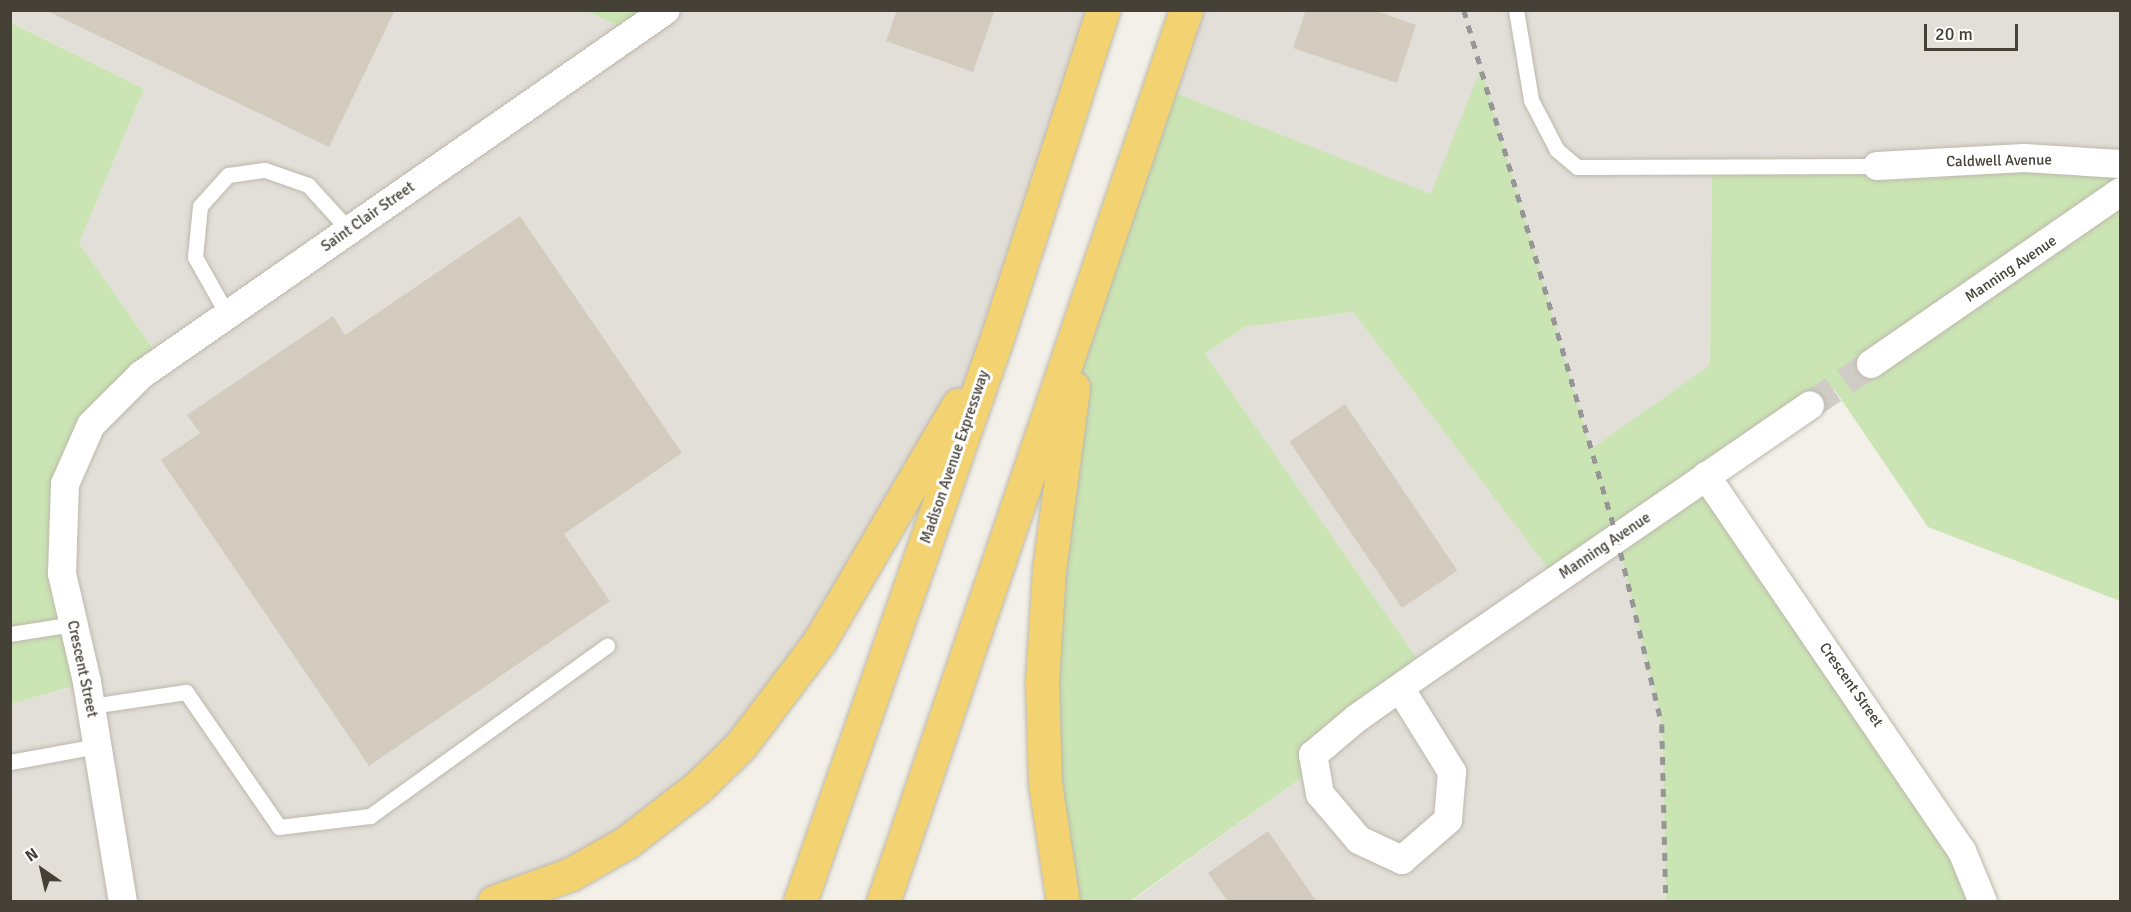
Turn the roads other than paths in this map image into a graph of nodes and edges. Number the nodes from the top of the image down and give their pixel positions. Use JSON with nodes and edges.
{"nodes":[{"id":1,"x":666,"y":10,"type":"edge"},
{"id":2,"x":1103,"y":10,"type":"edge"},
{"id":3,"x":1186,"y":10,"type":"edge"},
{"id":4,"x":1516,"y":10,"type":"edge"},
{"id":5,"x":2121,"y":164,"type":"edge"},
{"id":6,"x":1876,"y":166,"type":"joint"},
{"id":7,"x":2121,"y":192,"type":"edge"},
{"id":8,"x":349,"y":230,"type":"junction"},
{"id":9,"x":227,"y":314,"type":"junction"},
{"id":10,"x":1082,"y":317,"type":"junction"},
{"id":11,"x":997,"y":338,"type":"junction"},
{"id":12,"x":1870,"y":364,"type":"tunnel mouth"},
{"id":13,"x":1810,"y":405,"type":"tunnel mouth"},
{"id":14,"x":84,"y":439,"type":"joint"},
{"id":15,"x":1706,"y":476,"type":"junction"},
{"id":16,"x":74,"y":624,"type":"junction"},
{"id":17,"x":10,"y":634,"type":"edge"},
{"id":18,"x":607,"y":646,"type":"dead end"},
{"id":19,"x":1400,"y":688,"type":"junction"},
{"id":20,"x":91,"y":706,"type":"junction"},
{"id":21,"x":97,"y":746,"type":"junction"},
{"id":22,"x":10,"y":762,"type":"edge"},
{"id":23,"x":1988,"y":900,"type":"edge"},
{"id":24,"x":123,"y":902,"type":"edge"},
{"id":25,"x":494,"y":902,"type":"edge"},
{"id":26,"x":800,"y":902,"type":"edge"},
{"id":27,"x":883,"y":902,"type":"edge"},
{"id":28,"x":1063,"y":902,"type":"edge"}],
"edges":[{"from":1,"to":8,"type":"street","name":"Saint Clair Street"},
{"from":2,"to":11,"type":"highway","name":"Madison Avenue Expressway"},
{"from":3,"to":10,"type":"highway"},
{"from":4,"to":6,"type":"lane"},
{"from":5,"to":6,"type":"street","name":"Caldwell Avenue"},
{"from":7,"to":12,"type":"street","name":"Manning Avenue"},
{"from":8,"to":9,"type":"street","name":"Saint Clair Street"},
{"from":8,"to":9,"type":"lane"},
{"from":9,"to":14,"type":"street","name":"Saint Clair Street"},
{"from":10,"to":27,"type":"highway"},
{"from":10,"to":28,"type":"highway"},
{"from":11,"to":25,"type":"highway"},
{"from":11,"to":26,"type":"highway","name":"Madison Avenue Expressway"},
{"from":13,"to":15,"type":"street","name":"Manning Avenue"},
{"from":14,"to":16,"type":"street","name":"Crescent Street"},
{"from":15,"to":19,"type":"street","name":"Manning Avenue"},
{"from":15,"to":23,"type":"street","name":"Crescent Street"},
{"from":16,"to":17,"type":"lane"},
{"from":16,"to":20,"type":"street","name":"Crescent Street"},
{"from":18,"to":20,"type":"lane"},
{"from":19,"to":19,"type":"street","name":"Manning Avenue"},
{"from":20,"to":21,"type":"street","name":"Crescent Street"},
{"from":21,"to":22,"type":"lane"},
{"from":21,"to":24,"type":"street","name":"Crescent Street"}]}
